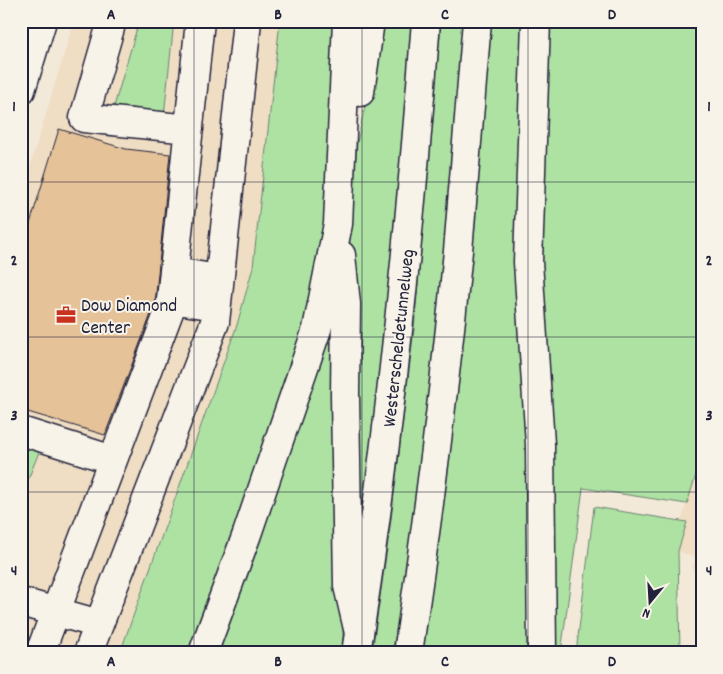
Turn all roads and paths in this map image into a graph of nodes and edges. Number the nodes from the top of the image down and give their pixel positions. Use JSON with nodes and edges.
{"nodes":[{"id":1,"x":42,"y":21,"type":"edge"},
{"id":2,"x":112,"y":21,"type":"edge"},
{"id":3,"x":200,"y":21,"type":"edge"},
{"id":4,"x":247,"y":21,"type":"edge"},
{"id":5,"x":347,"y":21,"type":"edge"},
{"id":6,"x":370,"y":21,"type":"edge"},
{"id":7,"x":426,"y":21,"type":"edge"},
{"id":8,"x":477,"y":21,"type":"edge"},
{"id":9,"x":536,"y":21,"type":"edge"},
{"id":10,"x":21,"y":90,"type":"edge"},
{"id":11,"x":189,"y":129,"type":"junction"},
{"id":12,"x":338,"y":224,"type":"junction"},
{"id":13,"x":174,"y":272,"type":"junction"},
{"id":14,"x":219,"y":279,"type":"junction"},
{"id":15,"x":171,"y":299,"type":"junction"},
{"id":16,"x":216,"y":306,"type":"junction"},
{"id":17,"x":21,"y":431,"type":"edge"},
{"id":18,"x":113,"y":460,"type":"junction"},
{"id":19,"x":21,"y":602,"type":"edge"},
{"id":20,"x":56,"y":612,"type":"junction"},
{"id":21,"x":99,"y":624,"type":"junction"},
{"id":22,"x":358,"y":643,"type":"edge"},
{"id":23,"x":40,"y":653,"type":"edge"},
{"id":24,"x":88,"y":653,"type":"edge"},
{"id":25,"x":203,"y":653,"type":"edge"},
{"id":26,"x":408,"y":653,"type":"edge"},
{"id":27,"x":542,"y":653,"type":"edge"}],
"edges":[{"from":1,"to":10,"type":"main road"},
{"from":2,"to":11,"type":"main road"},
{"from":3,"to":11,"type":"main road"},
{"from":4,"to":14,"type":"main road"},
{"from":5,"to":12,"type":"main road"},
{"from":6,"to":12,"type":"main road"},
{"from":7,"to":22,"type":"main road","name":"Westerscheldetunnelweg"},
{"from":8,"to":26,"type":"main road"},
{"from":9,"to":27,"type":"main road"},
{"from":11,"to":13,"type":"main road"},
{"from":12,"to":22,"type":"main road"},
{"from":12,"to":25,"type":"main road"},
{"from":13,"to":14,"type":"main road"},
{"from":13,"to":15,"type":"main road"},
{"from":14,"to":16,"type":"main road"},
{"from":15,"to":16,"type":"main road"},
{"from":15,"to":18,"type":"main road"},
{"from":16,"to":21,"type":"main road"},
{"from":17,"to":18,"type":"main road"},
{"from":18,"to":20,"type":"main road"},
{"from":19,"to":20,"type":"main road"},
{"from":20,"to":21,"type":"main road"},
{"from":20,"to":23,"type":"main road"},
{"from":21,"to":24,"type":"main road"}]}
